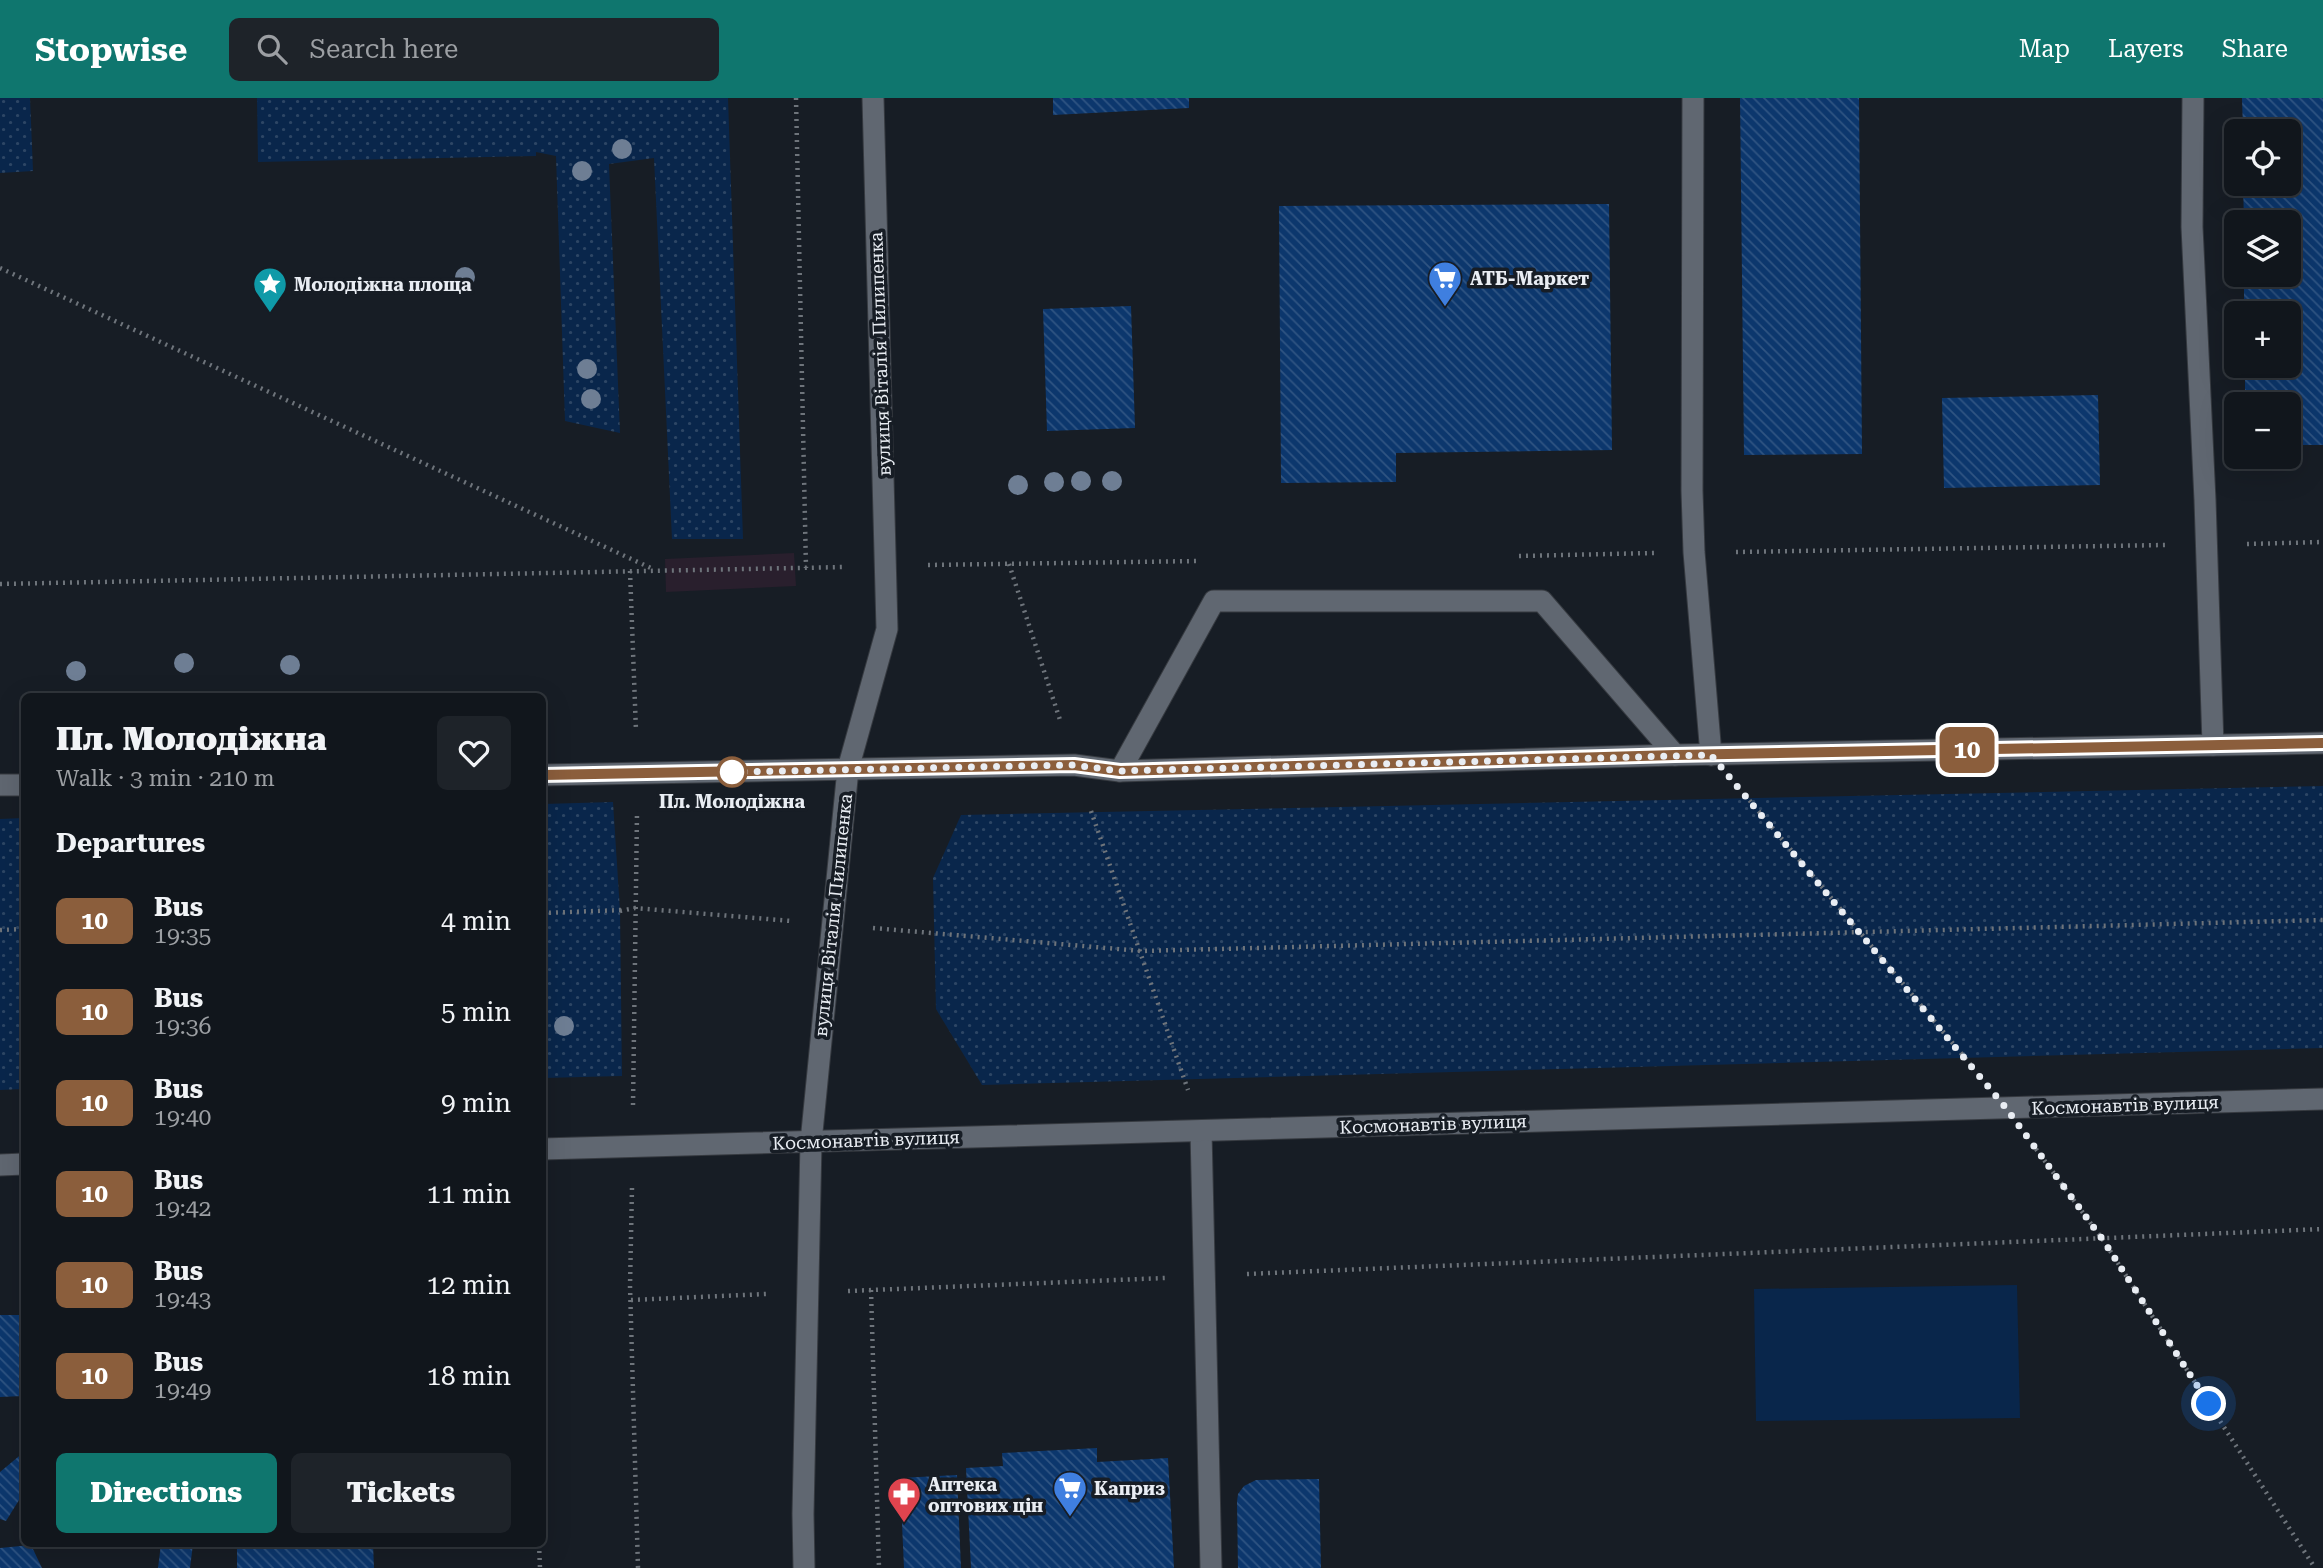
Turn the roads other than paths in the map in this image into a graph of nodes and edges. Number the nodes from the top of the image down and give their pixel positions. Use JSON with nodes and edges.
{"nodes":[{"id":1,"x":873,"y":98,"type":"edge"},
{"id":2,"x":1693,"y":98,"type":"edge"},
{"id":3,"x":2193,"y":98,"type":"edge"},
{"id":4,"x":2323,"y":743,"type":"edge"},
{"id":5,"x":2213,"y":746,"type":"junction"},
{"id":6,"x":1675,"y":755,"type":"junction"},
{"id":7,"x":1711,"y":755,"type":"junction"},
{"id":8,"x":848,"y":769,"type":"junction"},
{"id":9,"x":1120,"y":771,"type":"junction"},
{"id":10,"x":546,"y":775,"type":"edge"},
{"id":11,"x":0,"y":785,"type":"edge"},
{"id":12,"x":21,"y":785,"type":"edge"},
{"id":13,"x":2323,"y":1099,"type":"edge"},
{"id":14,"x":1201,"y":1131,"type":"junction"},
{"id":15,"x":811,"y":1142,"type":"junction"},
{"id":16,"x":546,"y":1149,"type":"edge"},
{"id":17,"x":21,"y":1164,"type":"edge"},
{"id":18,"x":0,"y":1165,"type":"edge"},
{"id":19,"x":804,"y":1568,"type":"edge"},
{"id":20,"x":1211,"y":1568,"type":"edge"}],
"edges":[{"from":1,"to":8,"type":"street","name":"вулиця Віталія Пилипенка"},
{"from":2,"to":7,"type":"street"},
{"from":3,"to":5,"type":"street"},
{"from":4,"to":5,"type":"street"},
{"from":5,"to":7,"type":"street"},
{"from":6,"to":7,"type":"street"},
{"from":6,"to":9,"type":"street"},
{"from":6,"to":9,"type":"street"},
{"from":8,"to":9,"type":"street"},
{"from":8,"to":10,"type":"street"},
{"from":8,"to":15,"type":"street","name":"вулиця Віталія Пилипенка"},
{"from":11,"to":12,"type":"street"},
{"from":13,"to":14,"type":"street","name":"Космонавтів вулиця"},
{"from":14,"to":15,"type":"street","name":"Космонавтів вулиця"},
{"from":14,"to":20,"type":"street"},
{"from":15,"to":16,"type":"street","name":"Космонавтів вулиця"},
{"from":15,"to":19,"type":"street","name":"вулиця Віталія Пилипенка"},
{"from":17,"to":18,"type":"street"}]}
